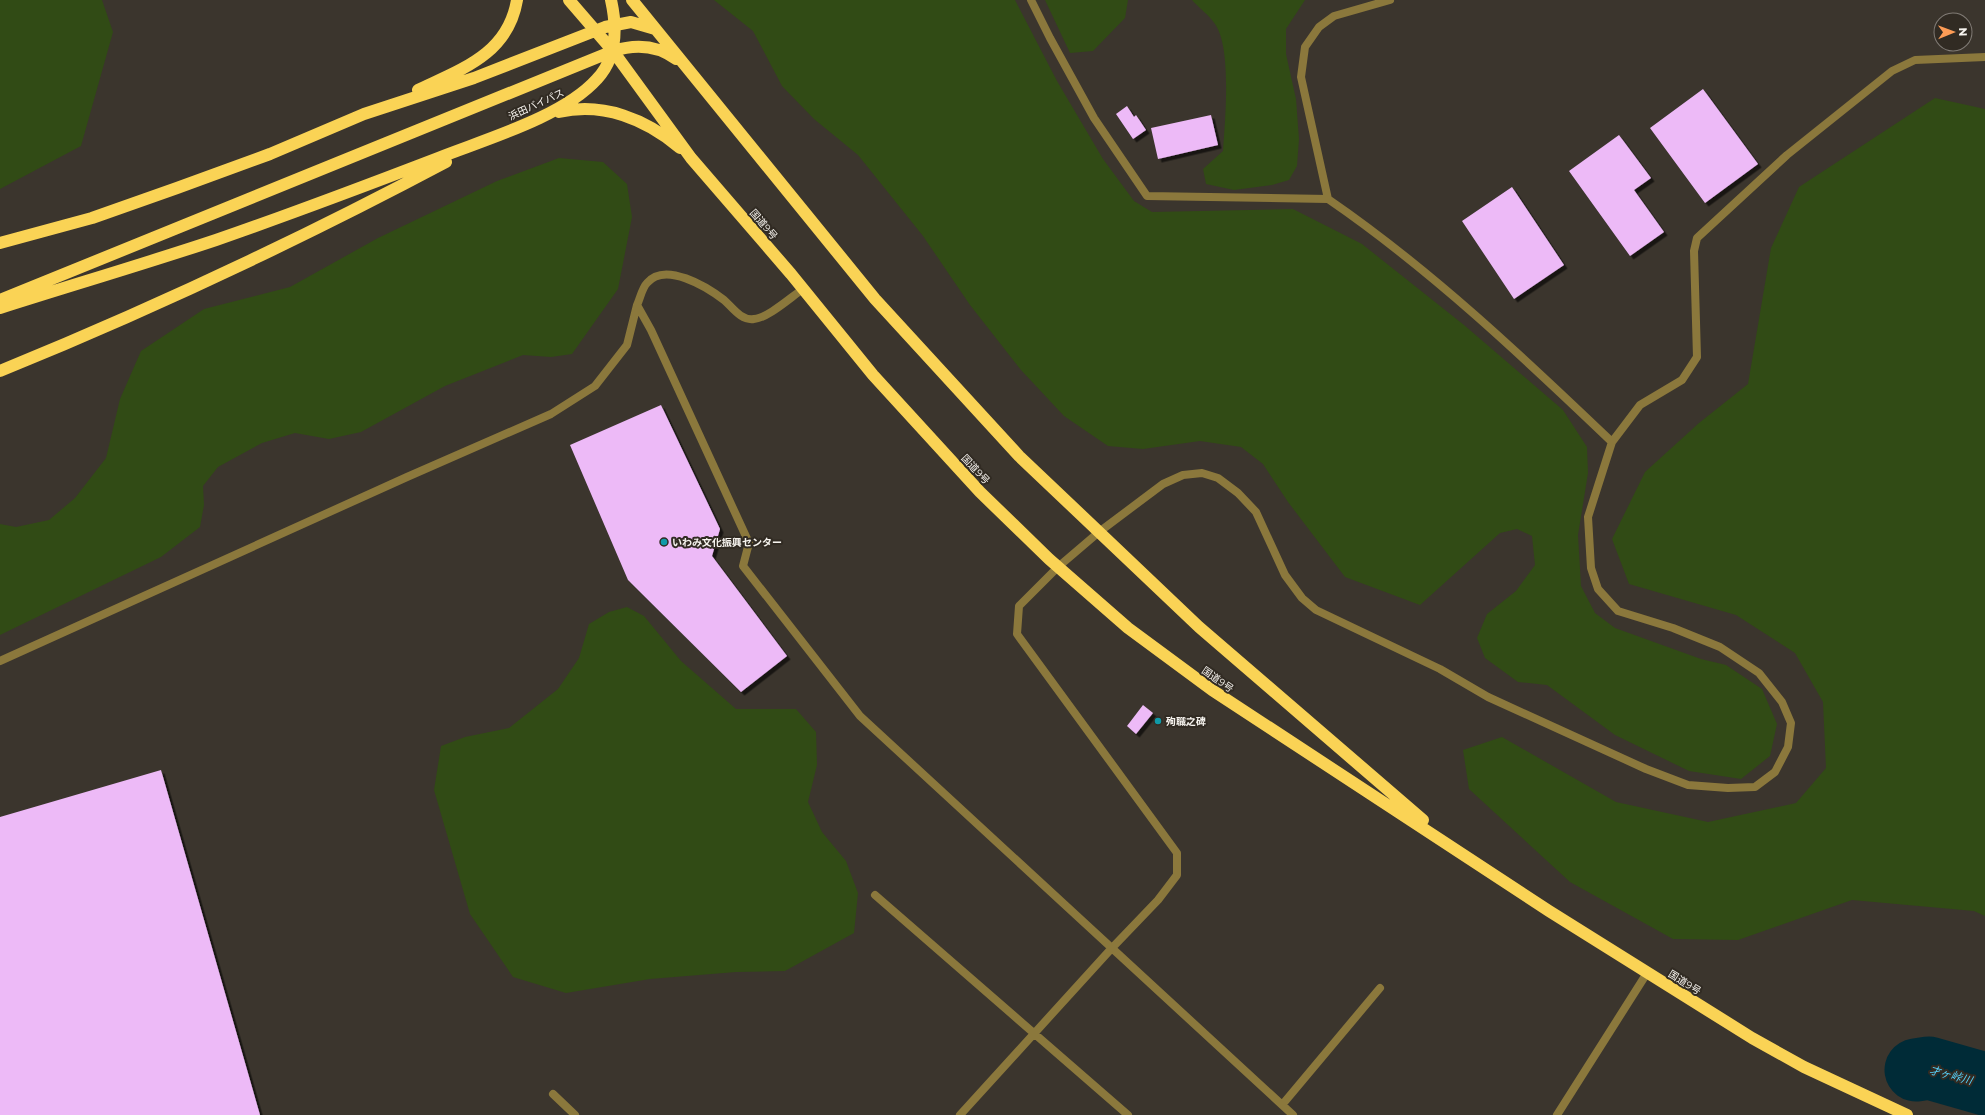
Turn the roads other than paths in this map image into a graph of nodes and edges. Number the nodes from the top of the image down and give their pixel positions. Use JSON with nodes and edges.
{"nodes":[{"id":1,"x":516,"y":0,"type":"edge"},
{"id":2,"x":569,"y":0,"type":"edge"},
{"id":3,"x":611,"y":0,"type":"edge"},
{"id":4,"x":632,"y":0,"type":"edge"},
{"id":5,"x":1031,"y":0,"type":"edge"},
{"id":6,"x":1390,"y":0,"type":"edge"},
{"id":7,"x":615,"y":24,"type":"junction"},
{"id":8,"x":655,"y":29,"type":"junction"},
{"id":9,"x":595,"y":31,"type":"junction"},
{"id":10,"x":613,"y":51,"type":"junction"},
{"id":11,"x":1985,"y":57,"type":"edge"},
{"id":12,"x":685,"y":66,"type":"junction"},
{"id":13,"x":364,"y":114,"type":"junction"},
{"id":14,"x":544,"y":116,"type":"junction"},
{"id":15,"x":493,"y":137,"type":"junction"},
{"id":16,"x":692,"y":158,"type":"junction"},
{"id":17,"x":1328,"y":199,"type":"junction"},
{"id":18,"x":0,"y":243,"type":"edge"},
{"id":19,"x":803,"y":289,"type":"junction"},
{"id":20,"x":0,"y":300,"type":"edge"},
{"id":21,"x":637,"y":305,"type":"junction"},
{"id":22,"x":0,"y":308,"type":"edge"},
{"id":23,"x":0,"y":371,"type":"edge"},
{"id":24,"x":1612,"y":442,"type":"junction"},
{"id":25,"x":1099,"y":532,"type":"junction"},
{"id":26,"x":1058,"y":567,"type":"junction"},
{"id":27,"x":0,"y":661,"type":"edge"},
{"id":28,"x":1461,"y":852,"type":"junction"},
{"id":29,"x":875,"y":895,"type":"dead end"},
{"id":30,"x":1111,"y":949,"type":"junction"},
{"id":31,"x":1647,"y":973,"type":"junction"},
{"id":32,"x":1380,"y":988,"type":"dead end"},
{"id":33,"x":1033,"y":1034,"type":"junction"},
{"id":34,"x":553,"y":1094,"type":"dead end"},
{"id":35,"x":1282,"y":1105,"type":"junction"},
{"id":36,"x":575,"y":1115,"type":"edge"},
{"id":37,"x":960,"y":1115,"type":"edge"},
{"id":38,"x":1128,"y":1115,"type":"edge"},
{"id":39,"x":1293,"y":1115,"type":"edge"},
{"id":40,"x":1557,"y":1115,"type":"edge"},
{"id":41,"x":1907,"y":1115,"type":"edge"}],
"edges":[{"from":1,"to":13,"type":"highway"},
{"from":2,"to":9,"type":"highway","name":"国道9号"},
{"from":3,"to":7,"type":"highway"},
{"from":4,"to":8,"type":"highway","name":"国道9号"},
{"from":5,"to":17,"type":"street"},
{"from":6,"to":17,"type":"street"},
{"from":7,"to":8,"type":"highway"},
{"from":7,"to":9,"type":"highway"},
{"from":7,"to":10,"type":"highway"},
{"from":8,"to":12,"type":"highway","name":"国道9号"},
{"from":9,"to":10,"type":"highway","name":"国道9号"},
{"from":9,"to":13,"type":"highway"},
{"from":10,"to":12,"type":"highway"},
{"from":10,"to":14,"type":"highway","name":"浜田バイパス"},
{"from":10,"to":16,"type":"highway","name":"国道9号"},
{"from":10,"to":20,"type":"highway"},
{"from":11,"to":24,"type":"street"},
{"from":12,"to":25,"type":"highway","name":"国道9号"},
{"from":13,"to":18,"type":"highway"},
{"from":14,"to":15,"type":"highway","name":"浜田バイパス"},
{"from":14,"to":16,"type":"highway"},
{"from":15,"to":22,"type":"highway"},
{"from":15,"to":23,"type":"highway"},
{"from":16,"to":19,"type":"highway","name":"国道9号"},
{"from":17,"to":24,"type":"street"},
{"from":19,"to":21,"type":"street"},
{"from":19,"to":26,"type":"highway","name":"国道9号"},
{"from":21,"to":27,"type":"street"},
{"from":21,"to":30,"type":"street"},
{"from":24,"to":25,"type":"street"},
{"from":25,"to":26,"type":"street"},
{"from":25,"to":28,"type":"highway","name":"国道9号"},
{"from":26,"to":28,"type":"highway","name":"国道9号"},
{"from":26,"to":30,"type":"street"},
{"from":28,"to":31,"type":"highway","name":"国道9号"},
{"from":29,"to":33,"type":"street"},
{"from":30,"to":33,"type":"street"},
{"from":30,"to":35,"type":"street"},
{"from":31,"to":40,"type":"street"},
{"from":31,"to":41,"type":"highway","name":"国道9号"},
{"from":32,"to":35,"type":"street"},
{"from":33,"to":37,"type":"street"},
{"from":33,"to":38,"type":"street"},
{"from":34,"to":36,"type":"street"},
{"from":35,"to":39,"type":"street"}]}
